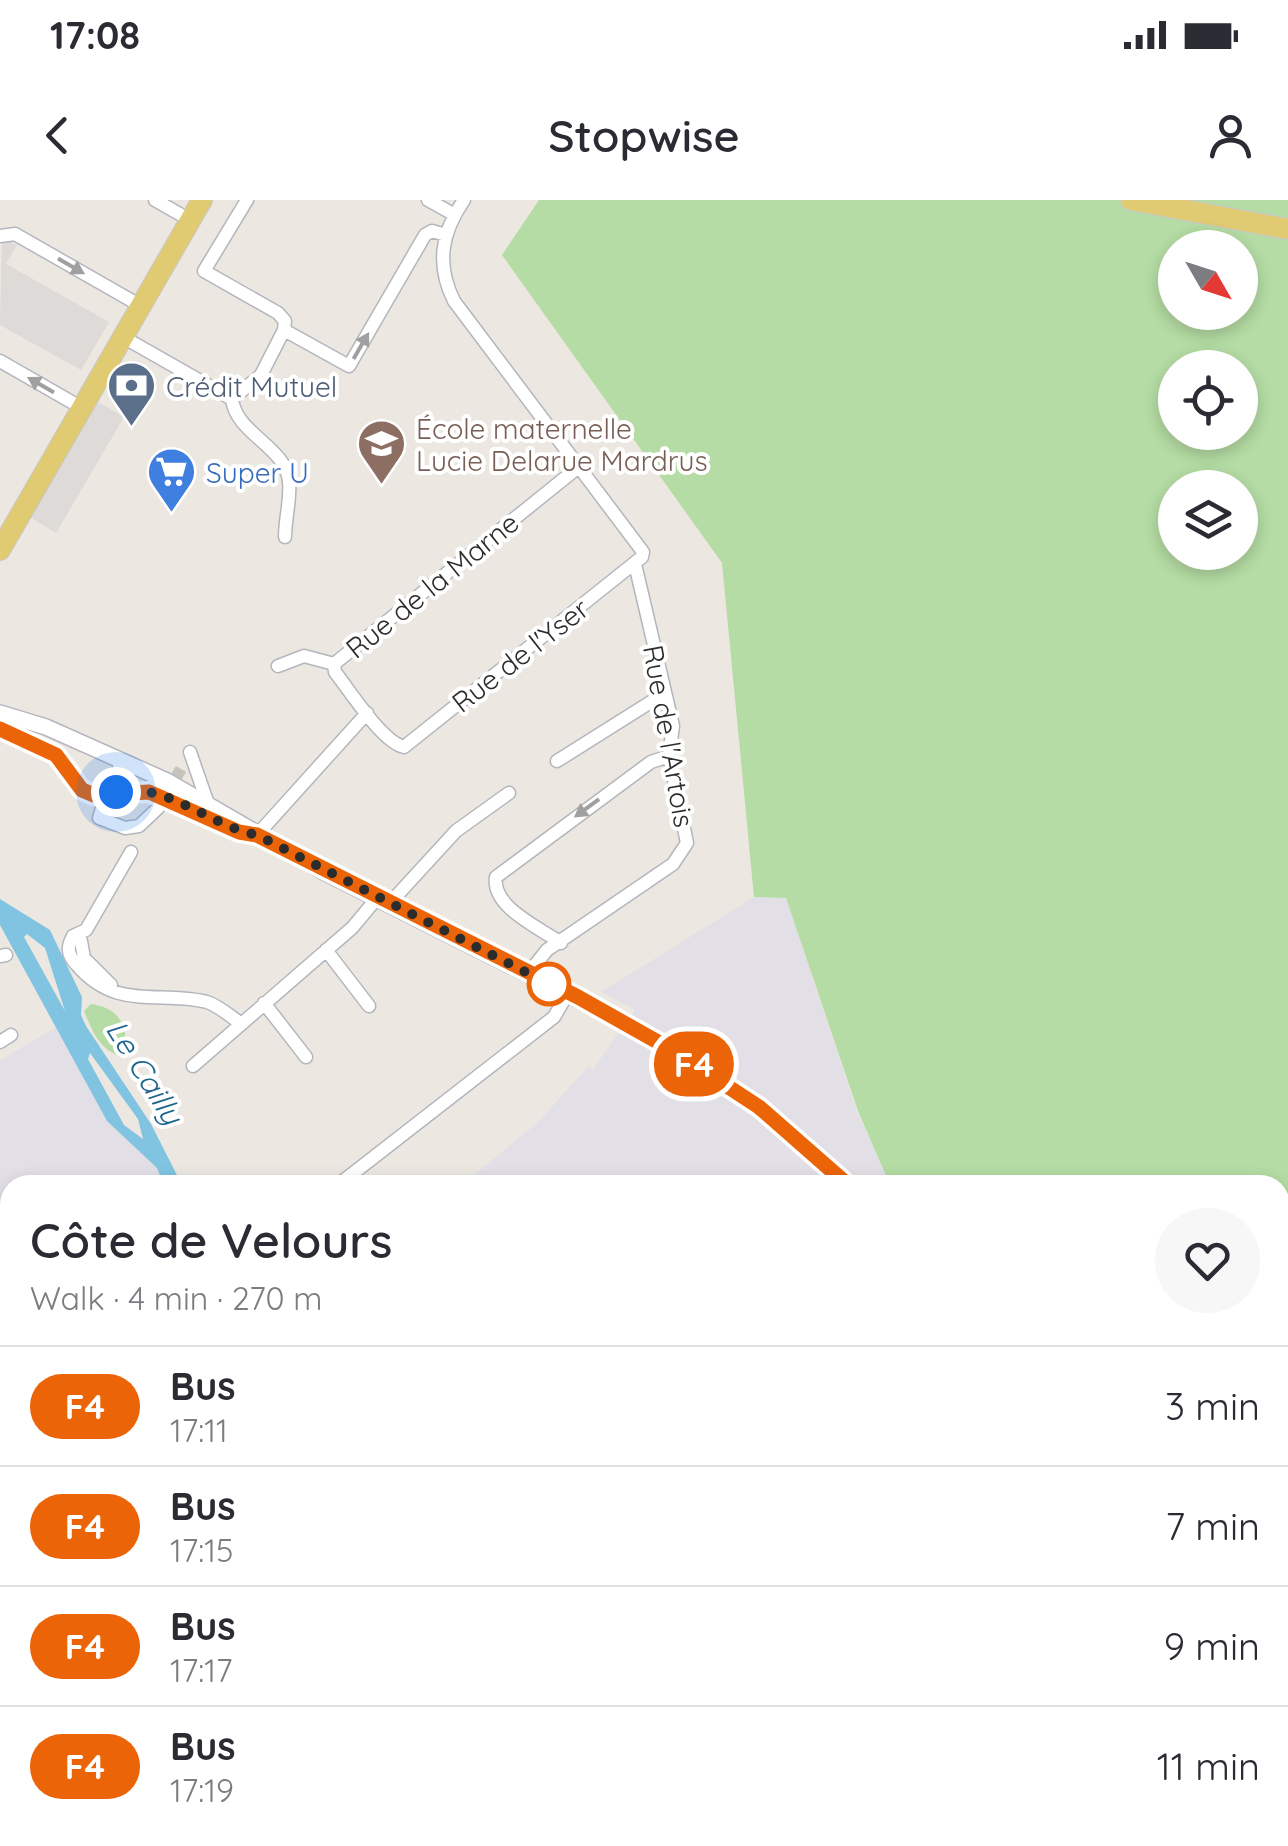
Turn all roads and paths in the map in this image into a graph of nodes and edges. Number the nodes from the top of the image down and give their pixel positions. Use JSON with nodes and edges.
{"nodes":[{"id":1,"x":155,"y":200,"type":"edge"},
{"id":2,"x":202,"y":200,"type":"edge"},
{"id":3,"x":247,"y":200,"type":"edge"},
{"id":4,"x":428,"y":200,"type":"edge"},
{"id":5,"x":464,"y":200,"type":"edge"},
{"id":6,"x":1132,"y":200,"type":"edge"},
{"id":7,"x":455,"y":214,"type":"junction"},
{"id":8,"x":190,"y":220,"type":"junction"},
{"id":9,"x":1288,"y":229,"type":"edge"},
{"id":10,"x":446,"y":235,"type":"junction"},
{"id":11,"x":0,"y":236,"type":"edge"},
{"id":12,"x":140,"y":306,"type":"junction"},
{"id":13,"x":284,"y":330,"type":"junction"},
{"id":14,"x":123,"y":337,"type":"junction"},
{"id":15,"x":0,"y":361,"type":"edge"},
{"id":16,"x":232,"y":398,"type":"junction"},
{"id":17,"x":82,"y":408,"type":"junction"},
{"id":18,"x":576,"y":469,"type":"junction"},
{"id":19,"x":284,"y":537,"type":"dead end"},
{"id":20,"x":0,"y":550,"type":"edge"},
{"id":21,"x":635,"y":564,"type":"junction"},
{"id":22,"x":334,"y":664,"type":"junction"},
{"id":23,"x":278,"y":666,"type":"dead end"},
{"id":24,"x":665,"y":693,"type":"junction"},
{"id":25,"x":0,"y":713,"type":"edge"},
{"id":26,"x":367,"y":713,"type":"junction"},
{"id":27,"x":0,"y":729,"type":"edge"},
{"id":28,"x":27,"y":733,"type":"junction"},
{"id":29,"x":668,"y":756,"type":"junction"},
{"id":30,"x":120,"y":760,"type":"junction"},
{"id":31,"x":557,"y":761,"type":"dead end"},
{"id":32,"x":181,"y":768,"type":"dead end"},
{"id":33,"x":111,"y":794,"type":"junction"},
{"id":34,"x":509,"y":794,"type":"dead end"},
{"id":35,"x":208,"y":804,"type":"junction"},
{"id":36,"x":158,"y":808,"type":"tunnel mouth"},
{"id":37,"x":257,"y":835,"type":"junction"},
{"id":38,"x":131,"y":852,"type":"dead end"},
{"id":39,"x":384,"y":900,"type":"junction"},
{"id":40,"x":81,"y":940,"type":"dead end"},
{"id":41,"x":560,"y":943,"type":"junction"},
{"id":42,"x":326,"y":950,"type":"junction"},
{"id":43,"x":528,"y":974,"type":"junction"},
{"id":44,"x":111,"y":988,"type":"junction"},
{"id":45,"x":573,"y":995,"type":"junction"},
{"id":46,"x":264,"y":1003,"type":"junction"},
{"id":47,"x":369,"y":1006,"type":"dead end"},
{"id":48,"x":240,"y":1023,"type":"junction"},
{"id":49,"x":306,"y":1057,"type":"dead end"},
{"id":50,"x":193,"y":1066,"type":"dead end"},
{"id":51,"x":351,"y":1175,"type":"edge"},
{"id":52,"x":836,"y":1175,"type":"edge"}],
"edges":[{"from":1,"to":8,"type":"street"},
{"from":2,"to":8,"type":"main road"},
{"from":3,"to":13,"type":"street"},
{"from":4,"to":7,"type":"street"},
{"from":5,"to":7,"type":"street"},
{"from":6,"to":9,"type":"main road"},
{"from":7,"to":10,"type":"street"},
{"from":8,"to":12,"type":"main road"},
{"from":13,"to":10,"type":"street","one_way":true},
{"from":10,"to":18,"type":"street","name":"Rue de l'Artois"},
{"from":11,"to":12,"type":"street","one_way":true},
{"from":12,"to":14,"type":"main road"},
{"from":13,"to":16,"type":"street"},
{"from":14,"to":16,"type":"street"},
{"from":14,"to":17,"type":"main road"},
{"from":17,"to":15,"type":"street","one_way":true},
{"from":16,"to":19,"type":"street"},
{"from":17,"to":20,"type":"main road"},
{"from":18,"to":21,"type":"street","name":"Rue de l'Artois"},
{"from":18,"to":22,"type":"street","name":"Rue de la Marne"},
{"from":21,"to":24,"type":"street","name":"Rue de l'Artois"},
{"from":21,"to":26,"type":"street","name":"Rue de l'Yser"},
{"from":22,"to":23,"type":"street"},
{"from":22,"to":26,"type":"street"},
{"from":24,"to":29,"type":"street","name":"Rue de l'Artois"},
{"from":24,"to":31,"type":"street"},
{"from":25,"to":28,"type":"street"},
{"from":26,"to":37,"type":"street"},
{"from":27,"to":28,"type":"street"},
{"from":28,"to":30,"type":"street"},
{"from":28,"to":33,"type":"street"},
{"from":29,"to":41,"type":"street","name":"Rue de l'Artois"},
{"from":29,"to":41,"type":"street","one_way":true},
{"from":30,"to":33,"type":"street"},
{"from":30,"to":35,"type":"street"},
{"from":32,"to":35,"type":"street"},
{"from":33,"to":36,"type":"street"},
{"from":33,"to":37,"type":"street"},
{"from":34,"to":39,"type":"street"},
{"from":35,"to":37,"type":"street"},
{"from":37,"to":39,"type":"street"},
{"from":38,"to":44,"type":"street"},
{"from":39,"to":42,"type":"street"},
{"from":39,"to":43,"type":"street"},
{"from":40,"to":44,"type":"street"},
{"from":41,"to":43,"type":"street"},
{"from":42,"to":46,"type":"street"},
{"from":42,"to":47,"type":"street"},
{"from":43,"to":45,"type":"street"},
{"from":44,"to":48,"type":"street"},
{"from":45,"to":51,"type":"street"},
{"from":45,"to":52,"type":"street"},
{"from":46,"to":48,"type":"street"},
{"from":46,"to":49,"type":"street"},
{"from":48,"to":50,"type":"street"}]}
